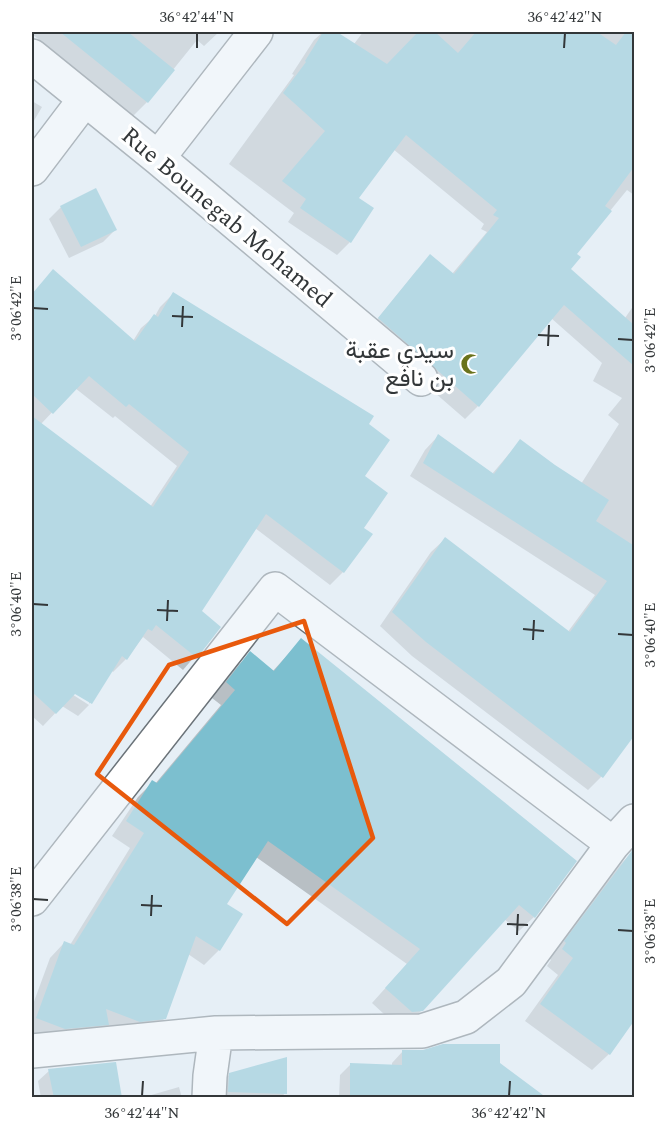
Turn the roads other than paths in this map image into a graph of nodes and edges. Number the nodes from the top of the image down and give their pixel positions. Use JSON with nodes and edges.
{"nodes":[{"id":1,"x":256,"y":32,"type":"edge"},
{"id":2,"x":32,"y":56,"type":"edge"},
{"id":3,"x":85,"y":99,"type":"junction"},
{"id":4,"x":158,"y":158,"type":"junction"},
{"id":5,"x":32,"y":169,"type":"edge"},
{"id":6,"x":421,"y":379,"type":"dead end"},
{"id":7,"x":634,"y":820,"type":"edge"},
{"id":8,"x":613,"y":844,"type":"junction"},
{"id":9,"x":32,"y":899,"type":"edge"},
{"id":10,"x":216,"y":1033,"type":"junction"},
{"id":11,"x":32,"y":1051,"type":"edge"},
{"id":12,"x":210,"y":1098,"type":"edge"}],
"edges":[{"from":1,"to":4,"type":"street"},
{"from":2,"to":3,"type":"street","name":"Rue Bounegab Mohamed"},
{"from":3,"to":4,"type":"street","name":"Rue Bounegab Mohamed"},
{"from":3,"to":5,"type":"street"},
{"from":4,"to":6,"type":"street","name":"Rue Bounegab Mohamed"},
{"from":7,"to":8,"type":"street"},
{"from":8,"to":9,"type":"street"},
{"from":8,"to":10,"type":"street"},
{"from":10,"to":11,"type":"street"},
{"from":10,"to":12,"type":"street"}]}
